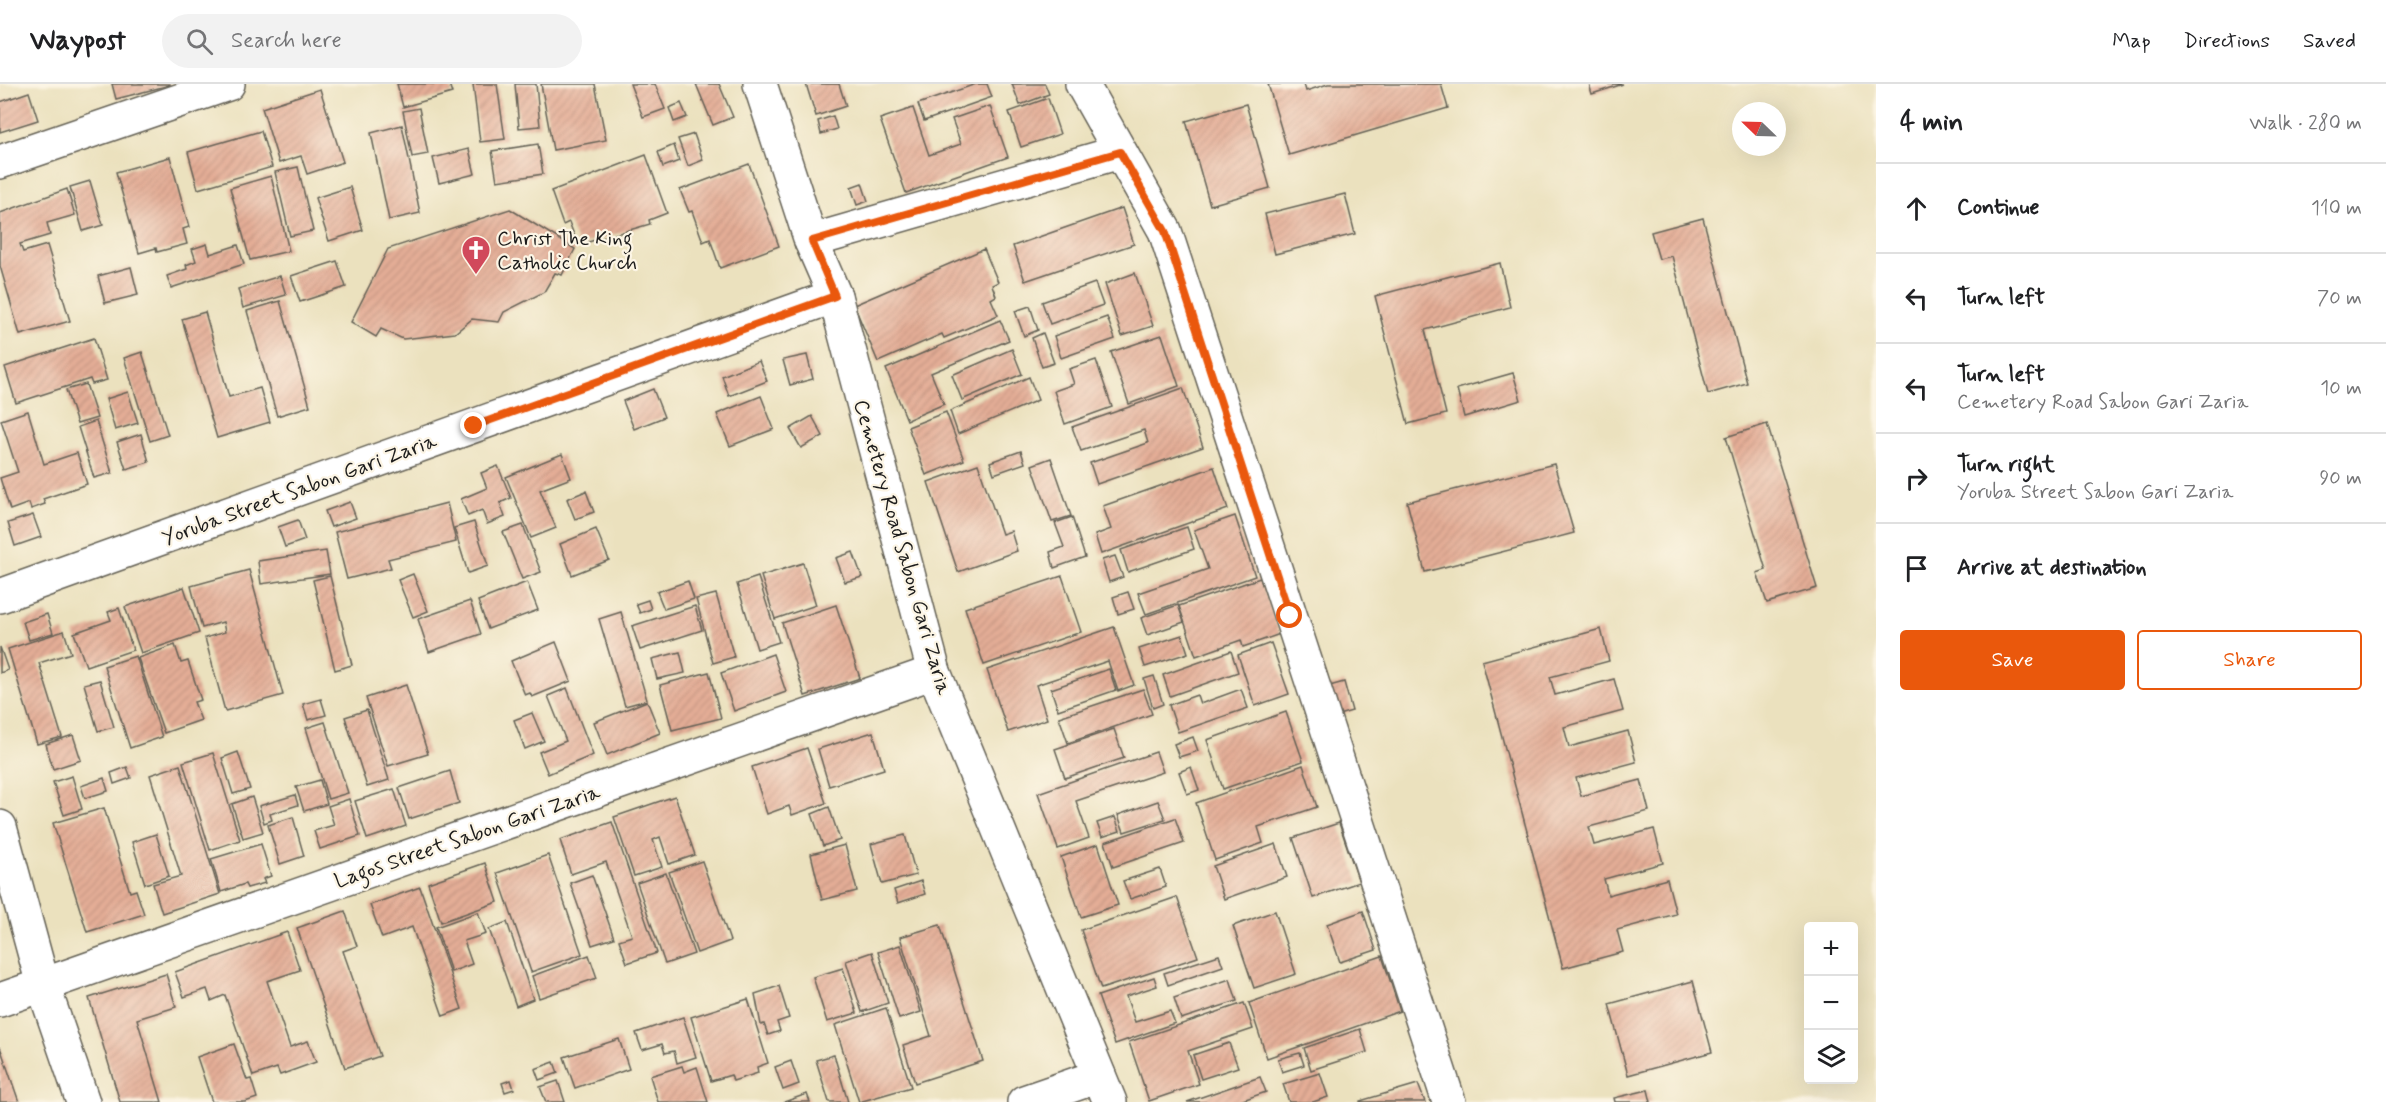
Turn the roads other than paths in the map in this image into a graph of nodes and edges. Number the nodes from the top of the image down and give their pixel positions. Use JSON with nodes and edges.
{"nodes":[{"id":1,"x":228,"y":84,"type":"edge"},
{"id":2,"x":760,"y":84,"type":"edge"},
{"id":3,"x":1082,"y":84,"type":"edge"},
{"id":4,"x":1120,"y":152,"type":"junction"},
{"id":5,"x":0,"y":162,"type":"edge"},
{"id":6,"x":812,"y":241,"type":"junction"},
{"id":7,"x":835,"y":296,"type":"junction"},
{"id":8,"x":0,"y":596,"type":"edge"},
{"id":9,"x":934,"y":672,"type":"junction"},
{"id":10,"x":0,"y":827,"type":"edge"},
{"id":11,"x":43,"y":985,"type":"junction"},
{"id":12,"x":0,"y":1000,"type":"edge"},
{"id":13,"x":1104,"y":1089,"type":"edge"},
{"id":14,"x":83,"y":1102,"type":"edge"},
{"id":15,"x":1024,"y":1102,"type":"edge"},
{"id":16,"x":1449,"y":1102,"type":"edge"}],
"edges":[{"from":1,"to":5,"type":"street"},
{"from":2,"to":6,"type":"street","name":"Cemetery Road Sabon Gari Zaria"},
{"from":3,"to":4,"type":"street"},
{"from":4,"to":6,"type":"street"},
{"from":4,"to":16,"type":"street"},
{"from":6,"to":7,"type":"street","name":"Cemetery Road Sabon Gari Zaria"},
{"from":7,"to":8,"type":"street","name":"Yoruba Street Sabon Gari Zaria"},
{"from":7,"to":9,"type":"street","name":"Cemetery Road Sabon Gari Zaria"},
{"from":9,"to":11,"type":"street","name":"Lagos Street Sabon Gari Zaria"},
{"from":9,"to":13,"type":"street","name":"Cemetery Road Sabon Gari Zaria"},
{"from":10,"to":11,"type":"street"},
{"from":11,"to":12,"type":"street","name":"Lagos Street Sabon Gari Zaria"},
{"from":11,"to":14,"type":"street"},
{"from":13,"to":15,"type":"street"}]}
